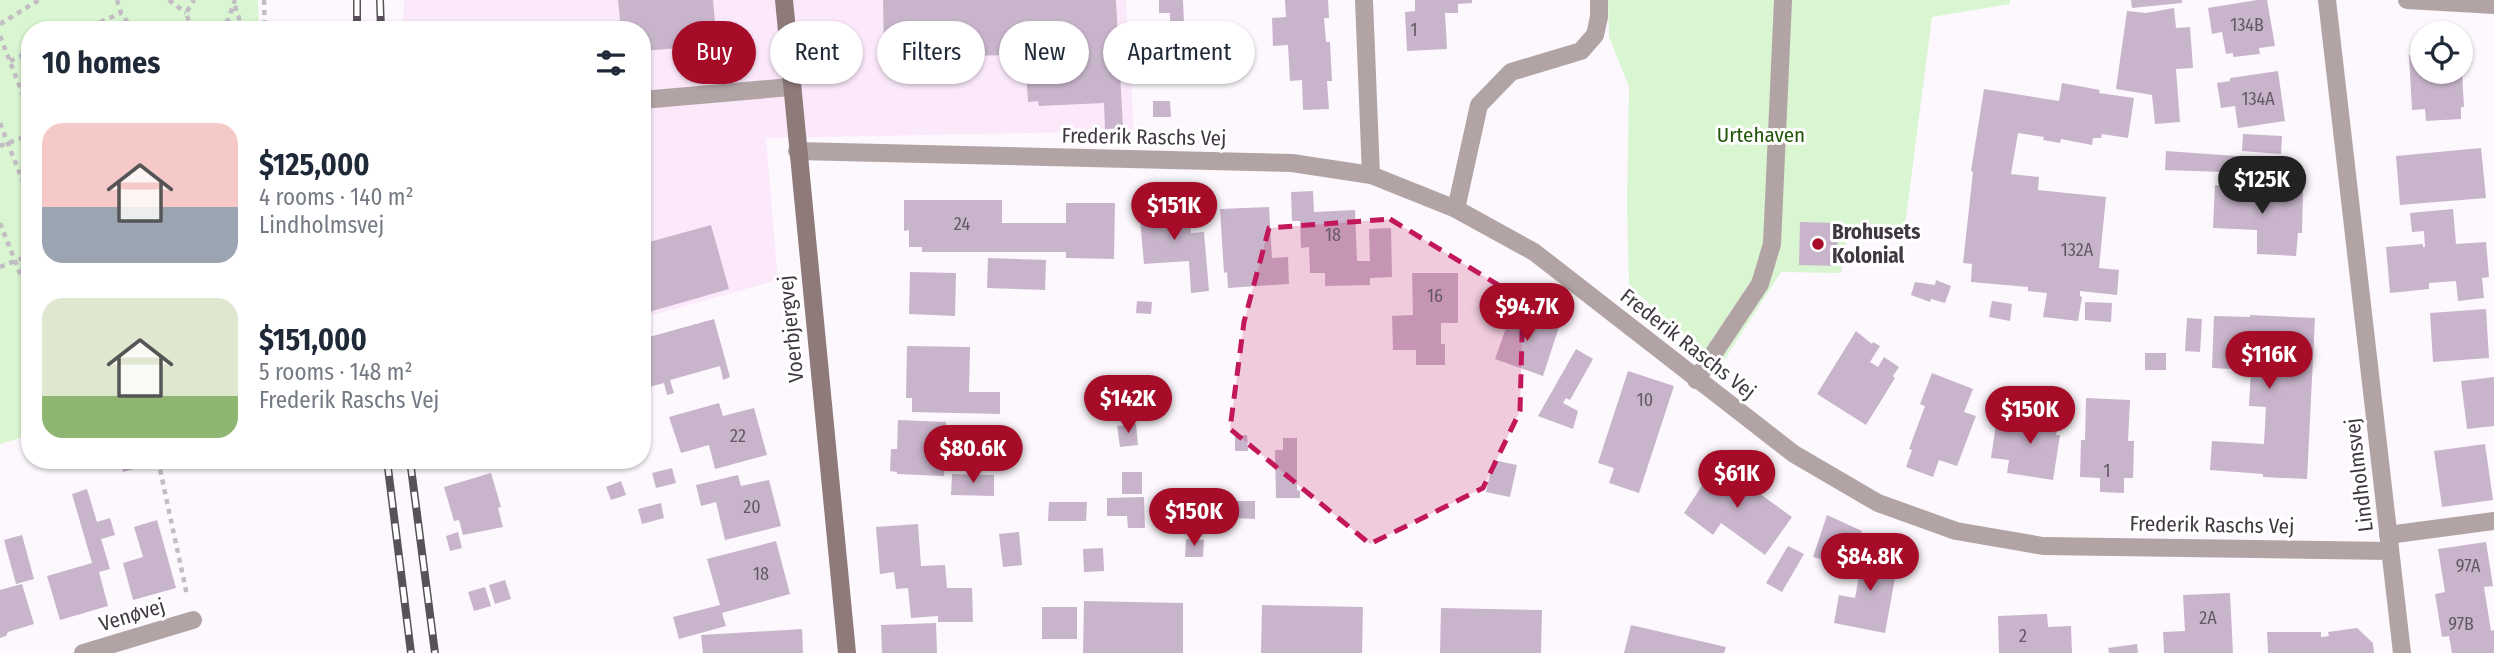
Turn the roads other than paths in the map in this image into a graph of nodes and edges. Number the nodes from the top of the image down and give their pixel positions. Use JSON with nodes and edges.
{"nodes":[{"id":1,"x":784,"y":0,"type":"edge"},
{"id":2,"x":1364,"y":0,"type":"edge"},
{"id":3,"x":1599,"y":0,"type":"edge"},
{"id":4,"x":1783,"y":0,"type":"edge"},
{"id":5,"x":2327,"y":0,"type":"edge"},
{"id":6,"x":2407,"y":0,"type":"edge"},
{"id":7,"x":2494,"y":5,"type":"edge"},
{"id":8,"x":791,"y":87,"type":"junction"},
{"id":9,"x":651,"y":99,"type":"edge"},
{"id":10,"x":797,"y":151,"type":"junction"},
{"id":11,"x":1371,"y":175,"type":"junction"},
{"id":12,"x":1456,"y":209,"type":"junction"},
{"id":13,"x":1696,"y":380,"type":"junction"},
{"id":14,"x":2494,"y":522,"type":"edge"},
{"id":15,"x":2389,"y":543,"type":"junction"},
{"id":16,"x":193,"y":620,"type":"road end"},
{"id":17,"x":83,"y":653,"type":"edge"},
{"id":18,"x":846,"y":653,"type":"edge"},
{"id":19,"x":2402,"y":653,"type":"edge"}],
"edges":[{"from":1,"to":8,"type":"street","name":"Voerbjergvej"},
{"from":2,"to":11,"type":"street"},
{"from":3,"to":12,"type":"street"},
{"from":4,"to":13,"type":"street"},
{"from":5,"to":15,"type":"street","name":"Lindholmsvej"},
{"from":6,"to":7,"type":"street"},
{"from":8,"to":9,"type":"street"},
{"from":8,"to":10,"type":"street","name":"Voerbjergvej"},
{"from":10,"to":11,"type":"street","name":"Frederik Raschs Vej"},
{"from":10,"to":18,"type":"street","name":"Voerbjergvej"},
{"from":11,"to":12,"type":"street","name":"Frederik Raschs Vej"},
{"from":12,"to":13,"type":"street","name":"Frederik Raschs Vej"},
{"from":13,"to":15,"type":"street","name":"Frederik Raschs Vej"},
{"from":14,"to":15,"type":"street","name":"Frederik Raschs Vej"},
{"from":15,"to":19,"type":"street","name":"Lindholmsvej"},
{"from":16,"to":17,"type":"street","name":"Venøvej"}]}
